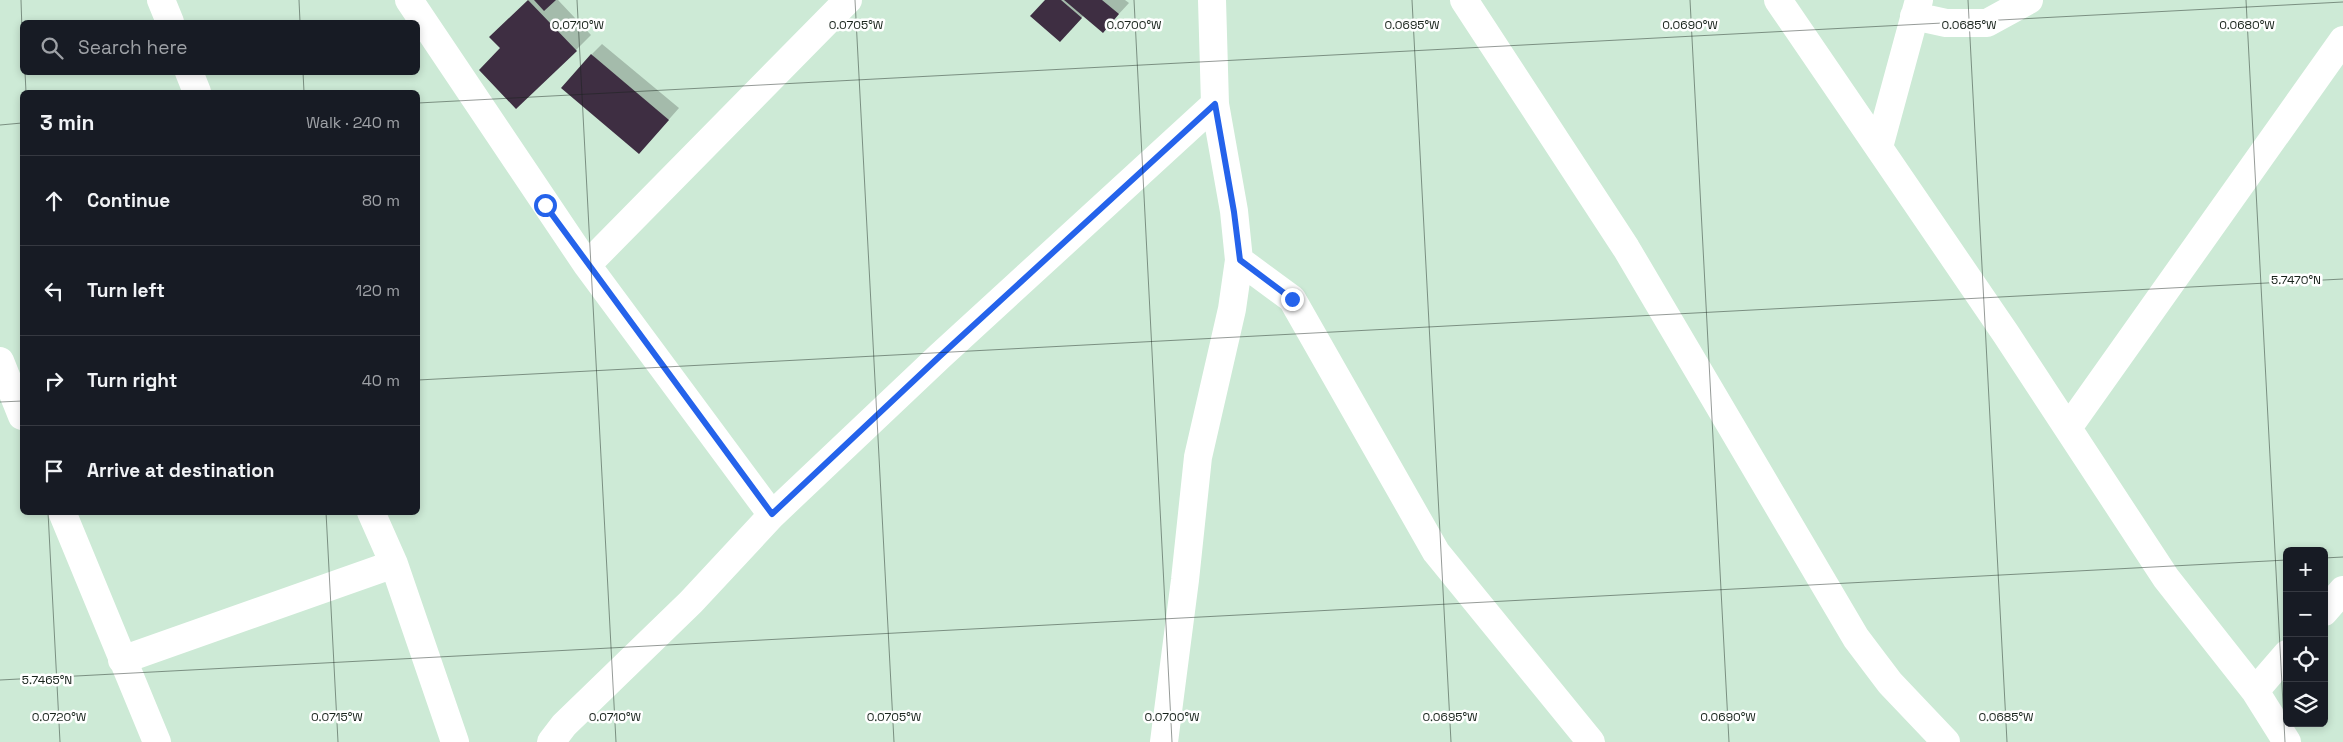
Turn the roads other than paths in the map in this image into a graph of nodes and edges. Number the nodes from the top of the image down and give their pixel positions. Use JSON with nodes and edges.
{"nodes":[{"id":1,"x":161,"y":0,"type":"edge"},
{"id":2,"x":409,"y":0,"type":"edge"},
{"id":3,"x":848,"y":0,"type":"edge"},
{"id":4,"x":1212,"y":0,"type":"edge"},
{"id":5,"x":1464,"y":0,"type":"edge"},
{"id":6,"x":1778,"y":0,"type":"edge"},
{"id":7,"x":2029,"y":0,"type":"edge"},
{"id":8,"x":1916,"y":8,"type":"edge"},
{"id":9,"x":169,"y":20,"type":"edge"},
{"id":10,"x":2343,"y":40,"type":"edge"},
{"id":11,"x":191,"y":75,"type":"edge"},
{"id":12,"x":196,"y":90,"type":"edge"},
{"id":13,"x":1215,"y":104,"type":"junction"},
{"id":14,"x":1879,"y":147,"type":"junction"},
{"id":15,"x":1240,"y":260,"type":"junction"},
{"id":16,"x":587,"y":265,"type":"junction"},
{"id":17,"x":0,"y":361,"type":"edge"},
{"id":18,"x":20,"y":411,"type":"edge"},
{"id":19,"x":2068,"y":428,"type":"junction"},
{"id":20,"x":772,"y":514,"type":"junction"},
{"id":21,"x":63,"y":515,"type":"edge"},
{"id":22,"x":372,"y":515,"type":"edge"},
{"id":23,"x":394,"y":564,"type":"junction"},
{"id":24,"x":2343,"y":590,"type":"edge"},
{"id":25,"x":2328,"y":607,"type":"edge"},
{"id":26,"x":2283,"y":658,"type":"edge"},
{"id":27,"x":122,"y":660,"type":"junction"},
{"id":28,"x":2254,"y":691,"type":"junction"},
{"id":29,"x":157,"y":742,"type":"edge"},
{"id":30,"x":455,"y":742,"type":"edge"},
{"id":31,"x":551,"y":742,"type":"edge"},
{"id":32,"x":1164,"y":742,"type":"edge"},
{"id":33,"x":1592,"y":742,"type":"edge"},
{"id":34,"x":1946,"y":742,"type":"edge"},
{"id":35,"x":2287,"y":742,"type":"edge"}],
"edges":[{"from":1,"to":9,"type":"street"},
{"from":2,"to":16,"type":"street"},
{"from":3,"to":16,"type":"street"},
{"from":4,"to":13,"type":"street"},
{"from":5,"to":34,"type":"street"},
{"from":6,"to":14,"type":"street"},
{"from":7,"to":8,"type":"street"},
{"from":8,"to":14,"type":"street"},
{"from":10,"to":19,"type":"street"},
{"from":11,"to":12,"type":"street"},
{"from":13,"to":15,"type":"street"},
{"from":13,"to":20,"type":"street"},
{"from":14,"to":19,"type":"street"},
{"from":15,"to":32,"type":"street"},
{"from":15,"to":33,"type":"street"},
{"from":16,"to":20,"type":"street"},
{"from":17,"to":18,"type":"street"},
{"from":19,"to":28,"type":"street"},
{"from":20,"to":31,"type":"street"},
{"from":21,"to":27,"type":"street"},
{"from":22,"to":23,"type":"street"},
{"from":23,"to":27,"type":"street"},
{"from":23,"to":30,"type":"street"},
{"from":24,"to":25,"type":"street"},
{"from":26,"to":28,"type":"street"},
{"from":27,"to":29,"type":"street"},
{"from":28,"to":35,"type":"street"}]}
